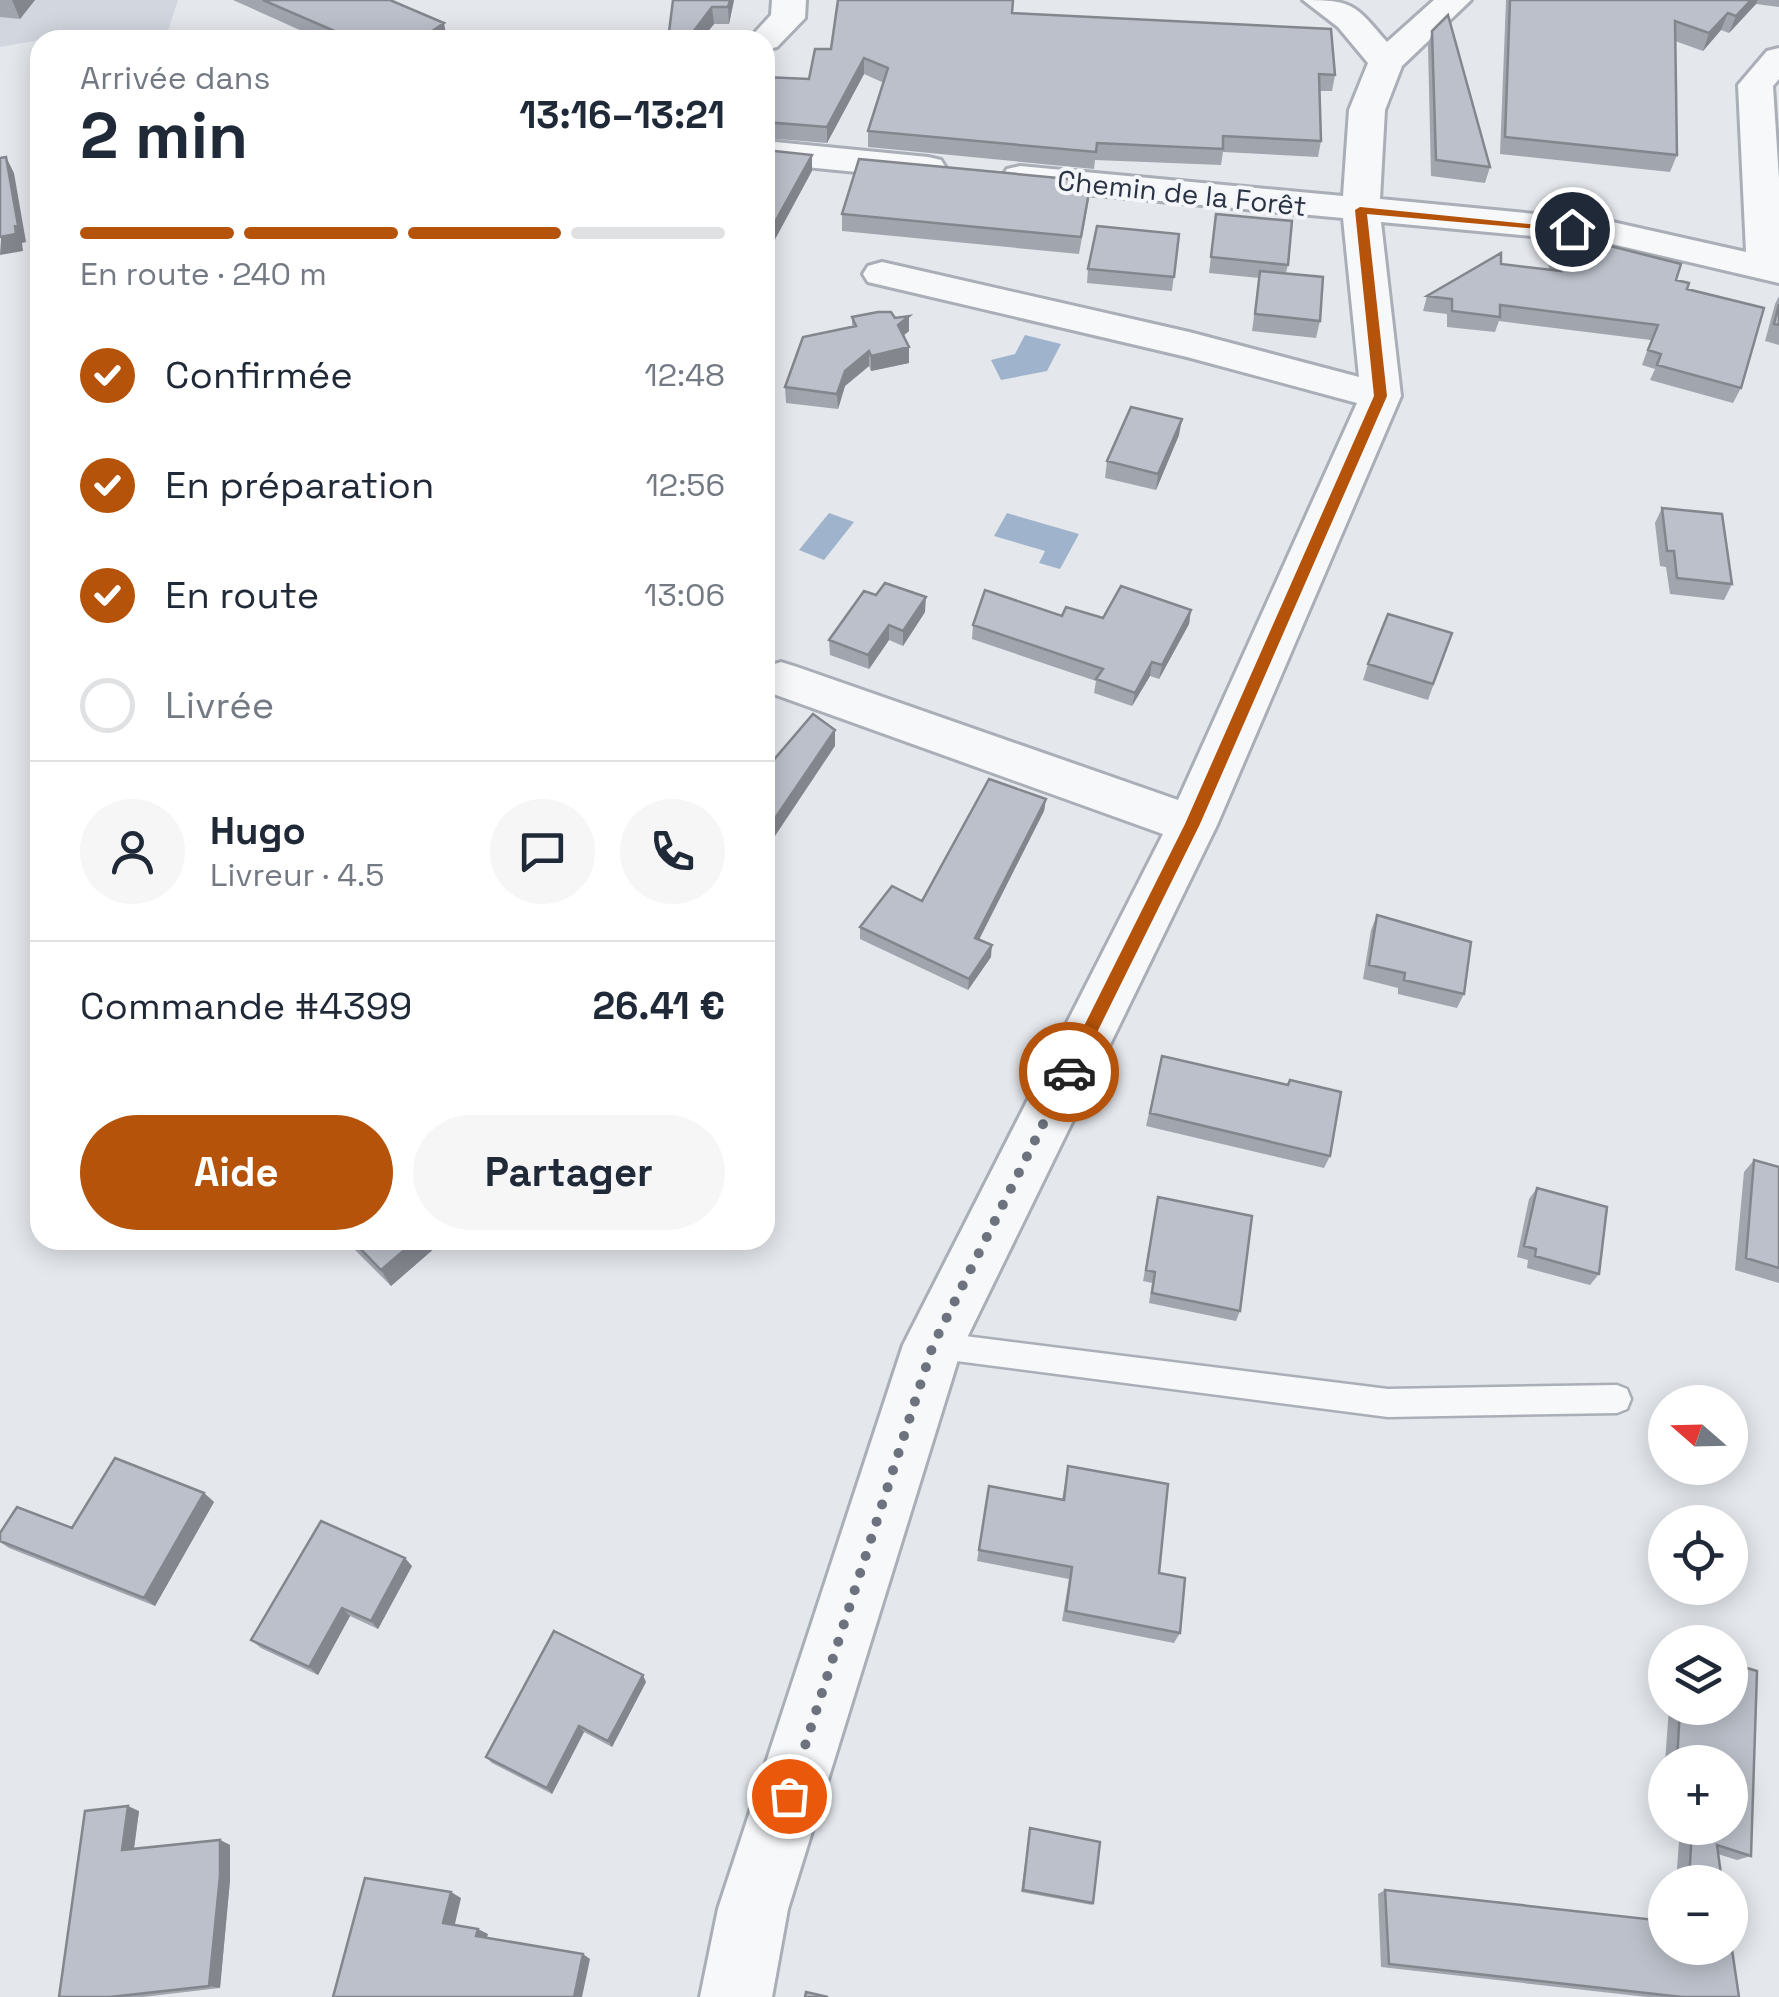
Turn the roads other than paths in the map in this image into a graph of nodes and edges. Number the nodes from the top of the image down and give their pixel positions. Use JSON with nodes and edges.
{"nodes":[{"id":1,"x":788,"y":0,"type":"edge"},
{"id":2,"x":1320,"y":0,"type":"edge"},
{"id":3,"x":1442,"y":0,"type":"edge"},
{"id":4,"x":1454,"y":0,"type":"edge"},
{"id":5,"x":775,"y":30,"type":"edge"},
{"id":6,"x":1779,"y":58,"type":"edge"},
{"id":7,"x":1386,"y":62,"type":"junction"},
{"id":8,"x":775,"y":153,"type":"edge"},
{"id":9,"x":1360,"y":210,"type":"junction"},
{"id":10,"x":1773,"y":270,"type":"edge"},
{"id":11,"x":882,"y":274,"type":"dead end"},
{"id":12,"x":1381,"y":396,"type":"junction"},
{"id":13,"x":781,"y":680,"type":"dead end"},
{"id":14,"x":1192,"y":824,"type":"junction"},
{"id":15,"x":933,"y":1345,"type":"junction"},
{"id":16,"x":1617,"y":1399,"type":"dead end"},
{"id":17,"x":736,"y":1997,"type":"edge"}],
"edges":[{"from":1,"to":5,"type":"street"},
{"from":2,"to":7,"type":"street"},
{"from":3,"to":4,"type":"street"},
{"from":4,"to":7,"type":"street"},
{"from":6,"to":10,"type":"street"},
{"from":7,"to":9,"type":"street"},
{"from":8,"to":9,"type":"street","name":"Chemin de la Forêt"},
{"from":9,"to":10,"type":"street","name":"Chemin de la Forêt"},
{"from":9,"to":12,"type":"street"},
{"from":11,"to":12,"type":"street"},
{"from":12,"to":14,"type":"street"},
{"from":13,"to":14,"type":"street"},
{"from":14,"to":15,"type":"street"},
{"from":15,"to":16,"type":"lane"},
{"from":15,"to":17,"type":"street"}]}
